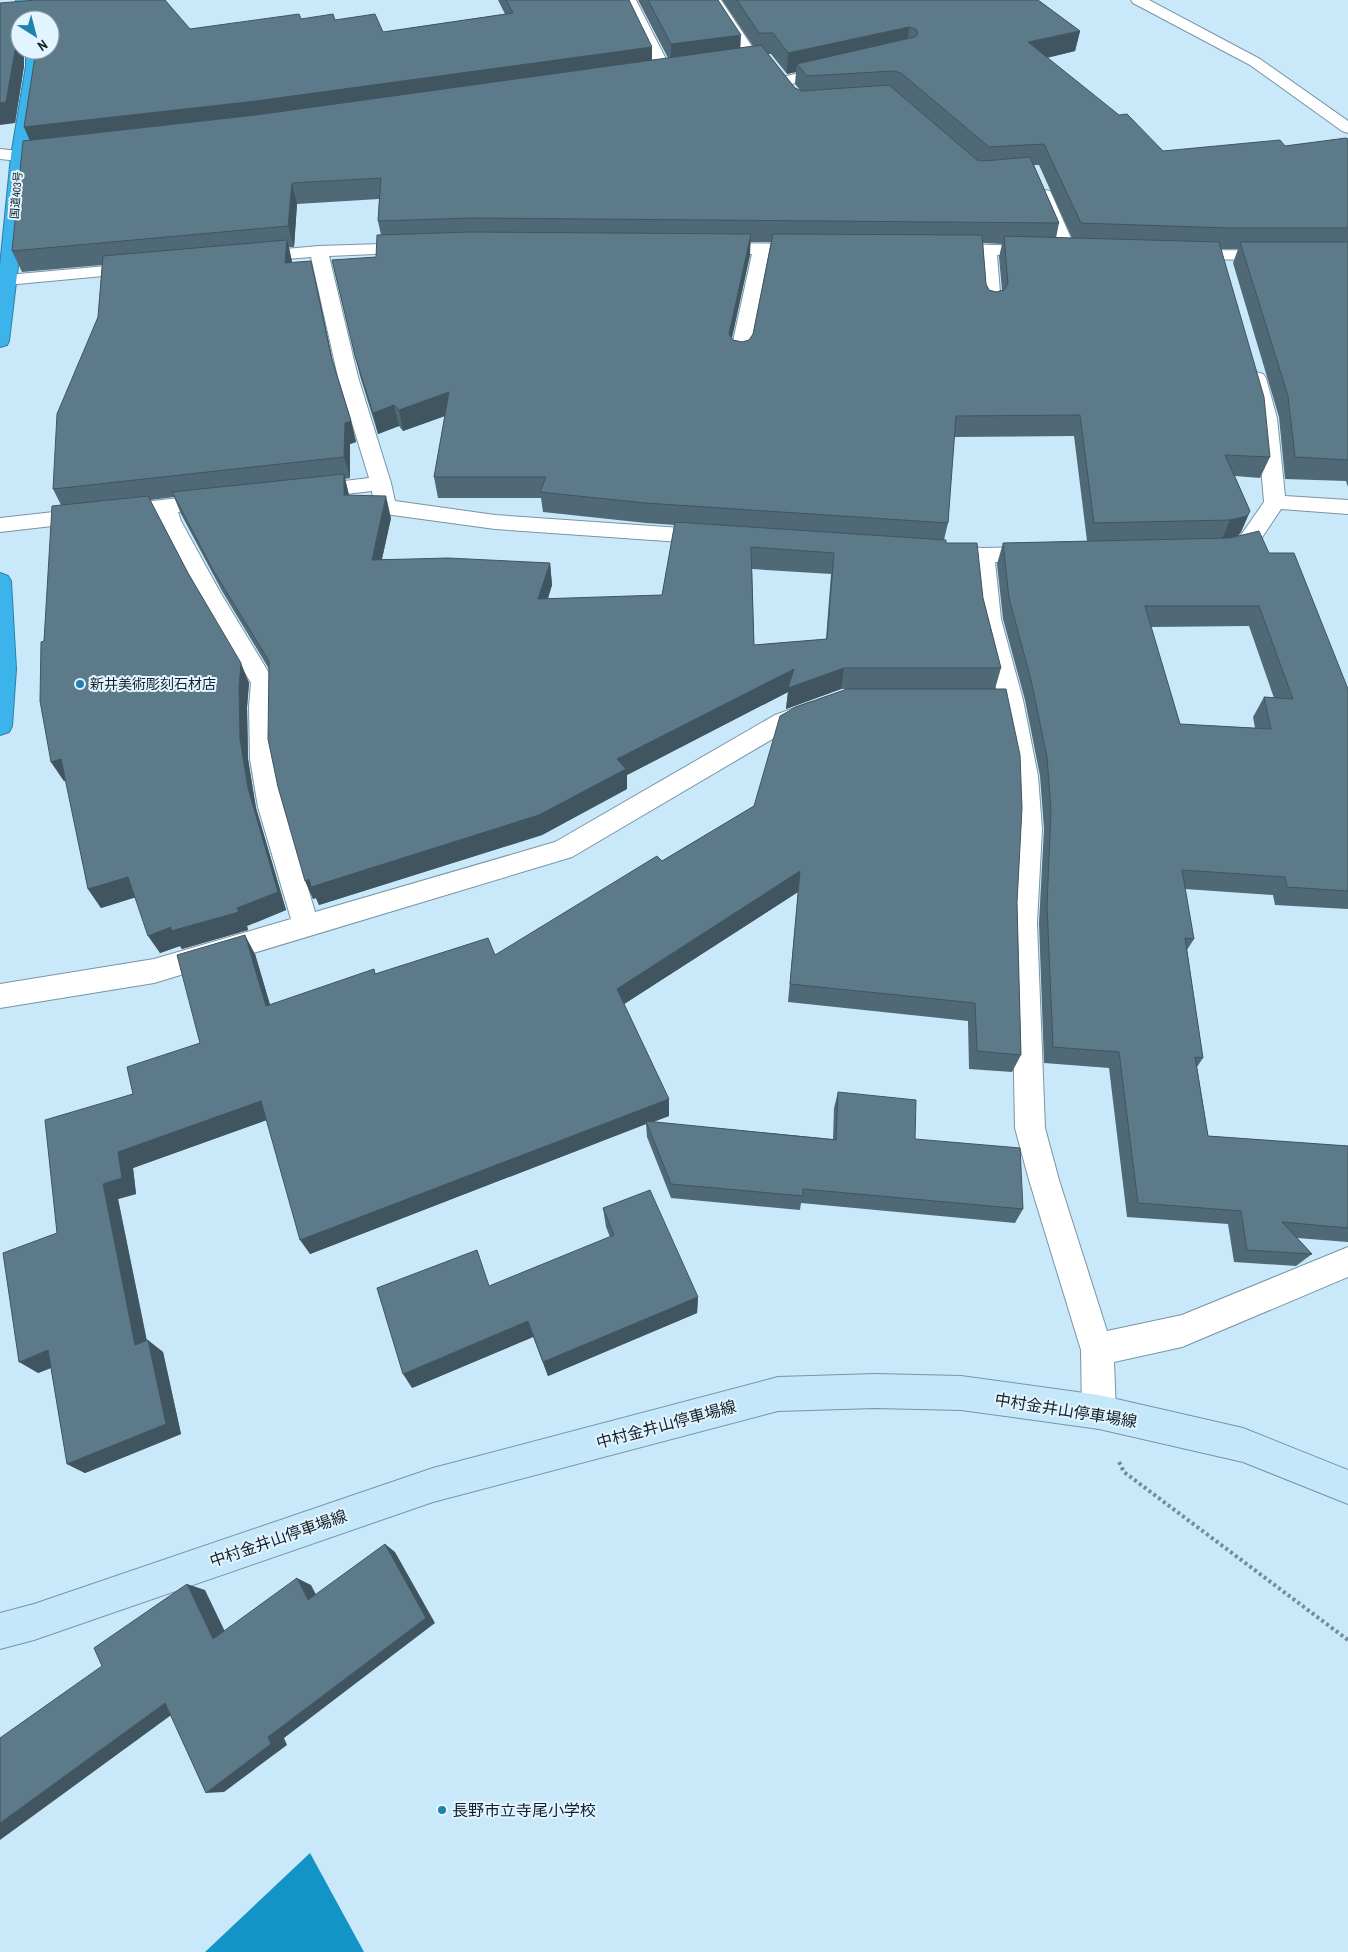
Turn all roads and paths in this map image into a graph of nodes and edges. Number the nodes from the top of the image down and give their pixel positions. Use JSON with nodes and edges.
{"nodes":[{"id":1,"x":629,"y":0,"type":"edge"},
{"id":2,"x":714,"y":0,"type":"edge"},
{"id":3,"x":1138,"y":0,"type":"edge"},
{"id":4,"x":34,"y":60,"type":"edge"},
{"id":5,"x":753,"y":60,"type":"junction"},
{"id":6,"x":733,"y":62,"type":"edge"},
{"id":7,"x":850,"y":66,"type":"edge"},
{"id":8,"x":684,"y":68,"type":"edge"},
{"id":9,"x":664,"y":71,"type":"junction"},
{"id":10,"x":645,"y":74,"type":"edge"},
{"id":11,"x":783,"y":81,"type":"junction"},
{"id":12,"x":794,"y":96,"type":"edge"},
{"id":13,"x":1348,"y":128,"type":"edge"},
{"id":14,"x":58,"y":151,"type":"edge"},
{"id":15,"x":0,"y":154,"type":"edge"},
{"id":16,"x":19,"y":156,"type":"junction"},
{"id":17,"x":1037,"y":180,"type":"edge"},
{"id":18,"x":435,"y":247,"type":"edge"},
{"id":19,"x":692,"y":248,"type":"edge"},
{"id":20,"x":762,"y":248,"type":"junction"},
{"id":21,"x":821,"y":249,"type":"edge"},
{"id":22,"x":929,"y":249,"type":"edge"},
{"id":23,"x":988,"y":249,"type":"junction"},
{"id":24,"x":320,"y":251,"type":"junction"},
{"id":25,"x":1068,"y":252,"type":"junction"},
{"id":26,"x":1087,"y":252,"type":"edge"},
{"id":27,"x":1173,"y":255,"type":"edge"},
{"id":28,"x":1220,"y":256,"type":"junction"},
{"id":29,"x":1348,"y":256,"type":"edge"},
{"id":30,"x":234,"y":259,"type":"edge"},
{"id":31,"x":157,"y":266,"type":"edge"},
{"id":32,"x":1226,"y":275,"type":"edge"},
{"id":33,"x":7,"y":280,"type":"junction"},
{"id":34,"x":992,"y":305,"type":"edge"},
{"id":35,"x":0,"y":341,"type":"edge"},
{"id":36,"x":740,"y":355,"type":"edge"},
{"id":37,"x":1251,"y":361,"type":"edge"},
{"id":38,"x":381,"y":483,"type":"junction"},
{"id":39,"x":293,"y":493,"type":"edge"},
{"id":40,"x":234,"y":499,"type":"edge"},
{"id":41,"x":1275,"y":502,"type":"junction"},
{"id":42,"x":166,"y":507,"type":"junction"},
{"id":43,"x":1348,"y":507,"type":"edge"},
{"id":44,"x":0,"y":525,"type":"edge"},
{"id":45,"x":729,"y":539,"type":"edge"},
{"id":46,"x":1202,"y":550,"type":"edge"},
{"id":47,"x":924,"y":551,"type":"edge"},
{"id":48,"x":1052,"y":554,"type":"edge"},
{"id":49,"x":983,"y":555,"type":"junction"},
{"id":50,"x":0,"y":581,"type":"edge"},
{"id":51,"x":833,"y":703,"type":"edge"},
{"id":52,"x":0,"y":726,"type":"edge"},
{"id":53,"x":306,"y":926,"type":"junction"},
{"id":54,"x":0,"y":996,"type":"edge"},
{"id":55,"x":1348,"y":1262,"type":"edge"},
{"id":56,"x":1097,"y":1350,"type":"junction"},
{"id":57,"x":1099,"y":1412,"type":"junction"},
{"id":58,"x":1348,"y":1487,"type":"edge"},
{"id":59,"x":0,"y":1631,"type":"edge"},
{"id":60,"x":1348,"y":1640,"type":"edge"}],
"edges":[{"from":1,"to":9,"type":"street"},
{"from":2,"to":5,"type":"street"},
{"from":3,"to":13,"type":"street"},
{"from":4,"to":16,"type":"highway","name":"国道403号"},
{"from":5,"to":6,"type":"street"},
{"from":5,"to":11,"type":"street"},
{"from":7,"to":11,"type":"street"},
{"from":8,"to":9,"type":"street"},
{"from":9,"to":10,"type":"street"},
{"from":11,"to":12,"type":"street"},
{"from":14,"to":16,"type":"street"},
{"from":15,"to":16,"type":"street"},
{"from":16,"to":33,"type":"highway","name":"国道403号"},
{"from":17,"to":25,"type":"street"},
{"from":18,"to":24,"type":"street"},
{"from":19,"to":20,"type":"street"},
{"from":20,"to":21,"type":"street"},
{"from":20,"to":36,"type":"street"},
{"from":22,"to":23,"type":"street"},
{"from":23,"to":25,"type":"street"},
{"from":23,"to":34,"type":"street"},
{"from":24,"to":30,"type":"street"},
{"from":24,"to":38,"type":"street"},
{"from":25,"to":26,"type":"street"},
{"from":27,"to":28,"type":"street"},
{"from":28,"to":29,"type":"street"},
{"from":28,"to":32,"type":"street"},
{"from":31,"to":33,"type":"street"},
{"from":33,"to":35,"type":"highway","name":"国道403号"},
{"from":37,"to":41,"type":"street"},
{"from":38,"to":39,"type":"street"},
{"from":38,"to":45,"type":"street"},
{"from":40,"to":42,"type":"street"},
{"from":41,"to":43,"type":"street"},
{"from":41,"to":46,"type":"street"},
{"from":42,"to":44,"type":"street"},
{"from":42,"to":53,"type":"street"},
{"from":47,"to":49,"type":"street"},
{"from":48,"to":49,"type":"street"},
{"from":49,"to":56,"type":"street"},
{"from":50,"to":52,"type":"highway"},
{"from":51,"to":53,"type":"street"},
{"from":53,"to":54,"type":"street"},
{"from":55,"to":56,"type":"street"},
{"from":56,"to":57,"type":"street"},
{"from":57,"to":58,"type":"main road","name":"中村金井山停車場線"},
{"from":57,"to":59,"type":"main road","name":"中村金井山停車場線"},
{"from":57,"to":60,"type":"path"}]}
